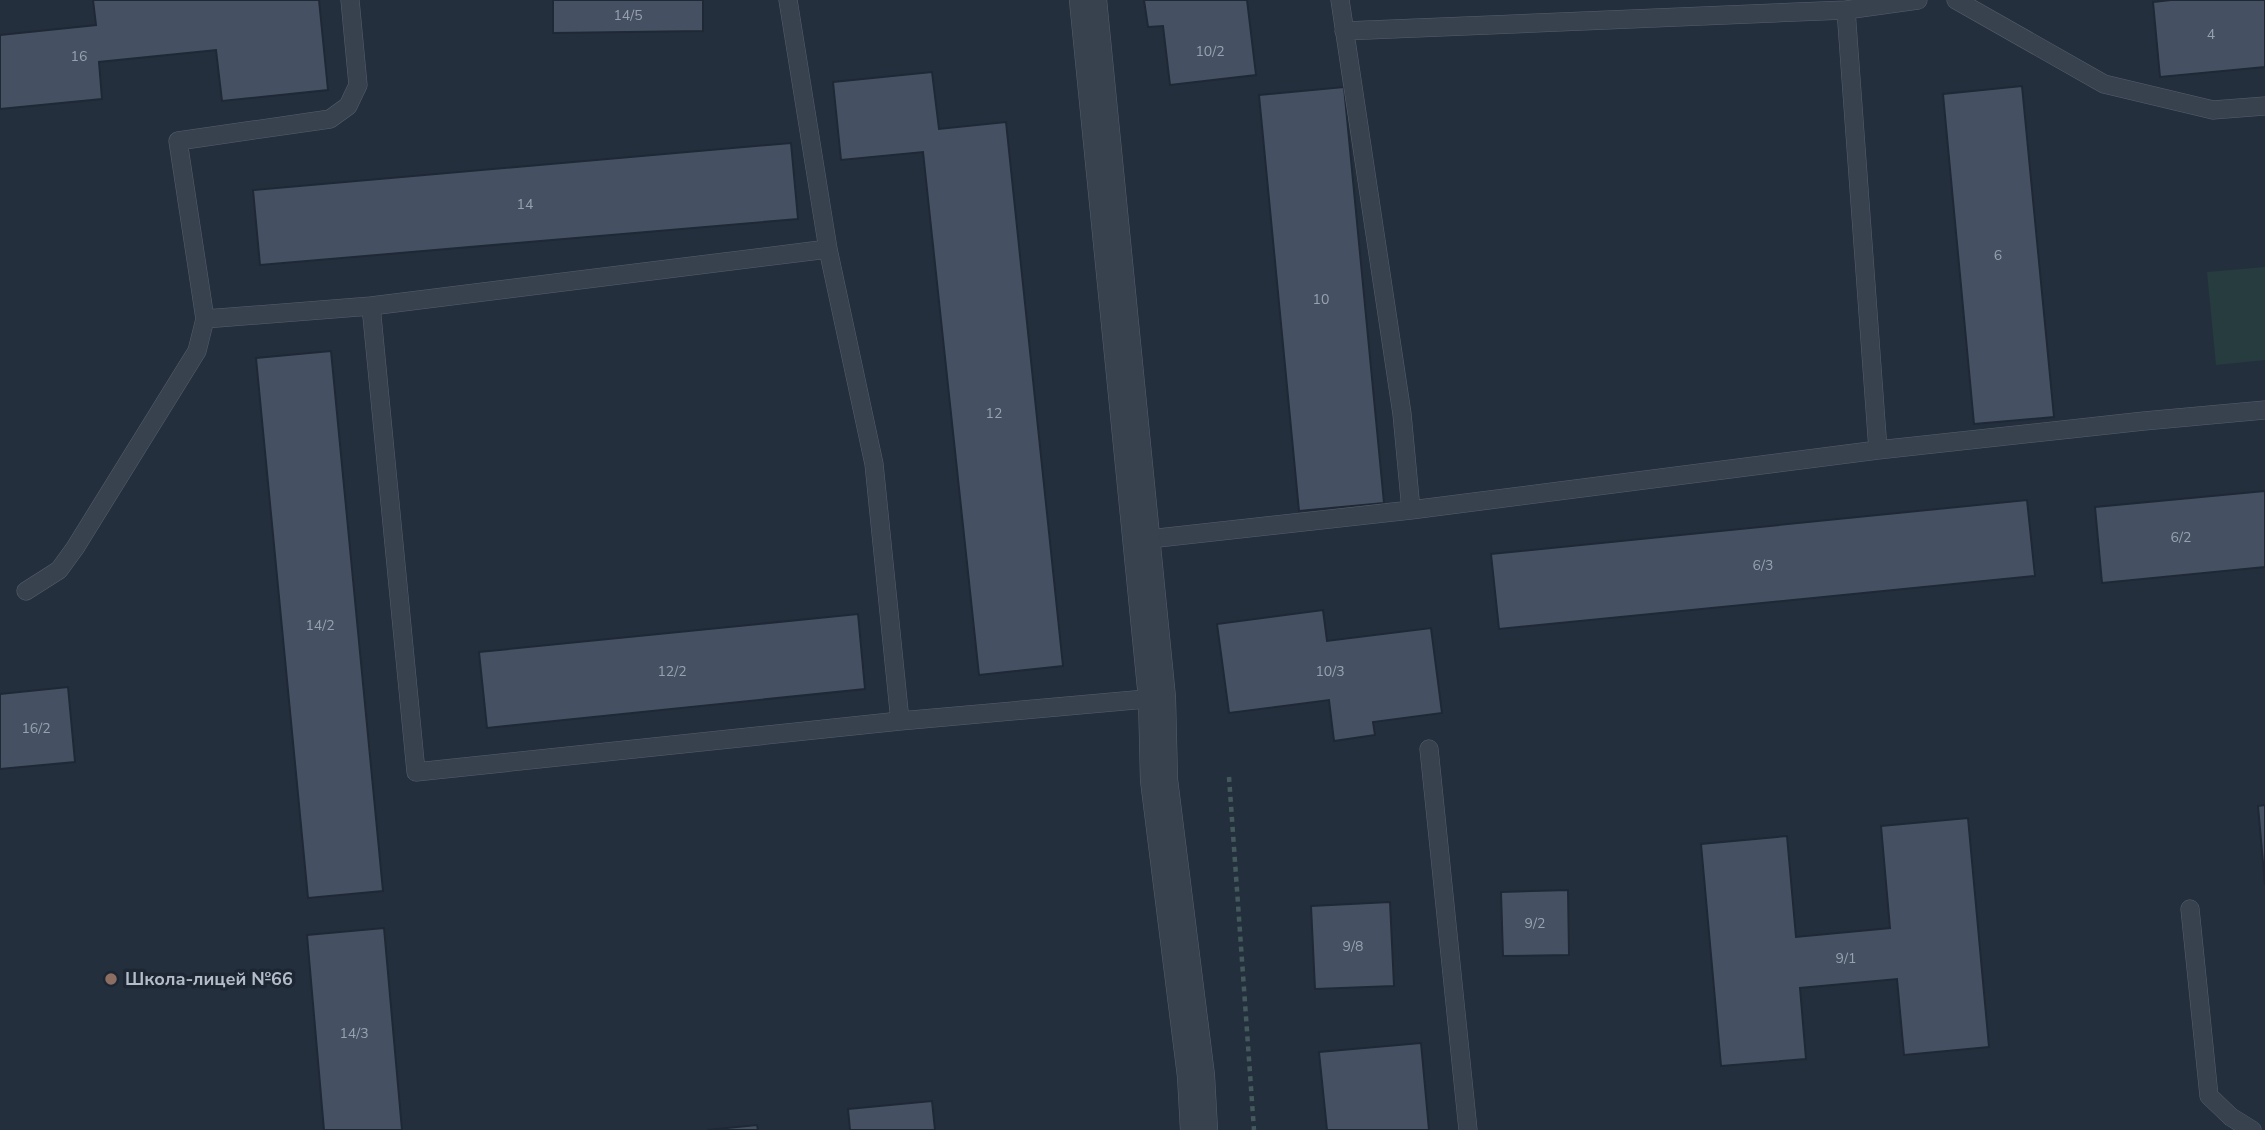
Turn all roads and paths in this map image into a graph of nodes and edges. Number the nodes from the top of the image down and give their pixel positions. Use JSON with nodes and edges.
{"nodes":[{"id":1,"x":350,"y":0,"type":"edge"},
{"id":2,"x":788,"y":0,"type":"edge"},
{"id":3,"x":1088,"y":0,"type":"edge"},
{"id":4,"x":1339,"y":0,"type":"edge"},
{"id":5,"x":1918,"y":0,"type":"edge"},
{"id":6,"x":1956,"y":0,"type":"edge"},
{"id":7,"x":1846,"y":10,"type":"junction"},
{"id":8,"x":1343,"y":31,"type":"junction"},
{"id":9,"x":2265,"y":106,"type":"edge"},
{"id":10,"x":828,"y":249,"type":"junction"},
{"id":11,"x":371,"y":306,"type":"junction"},
{"id":12,"x":205,"y":319,"type":"junction"},
{"id":13,"x":2265,"y":410,"type":"edge"},
{"id":14,"x":1878,"y":450,"type":"junction"},
{"id":15,"x":1411,"y":510,"type":"junction"},
{"id":16,"x":1140,"y":540,"type":"junction"},
{"id":17,"x":26,"y":592,"type":"dead end"},
{"id":18,"x":1157,"y":698,"type":"junction"},
{"id":19,"x":900,"y":721,"type":"junction"},
{"id":20,"x":1429,"y":749,"type":"dead end"},
{"id":21,"x":1229,"y":777,"type":"dead end"},
{"id":22,"x":2190,"y":909,"type":"dead end"},
{"id":23,"x":1199,"y":1130,"type":"edge"},
{"id":24,"x":1254,"y":1130,"type":"edge"},
{"id":25,"x":1468,"y":1130,"type":"edge"},
{"id":26,"x":2252,"y":1130,"type":"edge"}],
"edges":[{"from":1,"to":12,"type":"lane"},
{"from":2,"to":10,"type":"lane"},
{"from":3,"to":16,"type":"street"},
{"from":4,"to":8,"type":"lane"},
{"from":5,"to":7,"type":"lane"},
{"from":6,"to":9,"type":"lane"},
{"from":7,"to":8,"type":"lane"},
{"from":7,"to":14,"type":"lane"},
{"from":8,"to":15,"type":"lane"},
{"from":10,"to":11,"type":"lane"},
{"from":10,"to":19,"type":"lane"},
{"from":11,"to":12,"type":"lane"},
{"from":11,"to":19,"type":"lane"},
{"from":12,"to":17,"type":"lane"},
{"from":13,"to":14,"type":"lane"},
{"from":14,"to":15,"type":"lane"},
{"from":15,"to":16,"type":"lane"},
{"from":16,"to":18,"type":"street"},
{"from":18,"to":19,"type":"lane"},
{"from":18,"to":23,"type":"street"},
{"from":20,"to":25,"type":"lane"},
{"from":21,"to":24,"type":"path"},
{"from":22,"to":26,"type":"lane"}]}
